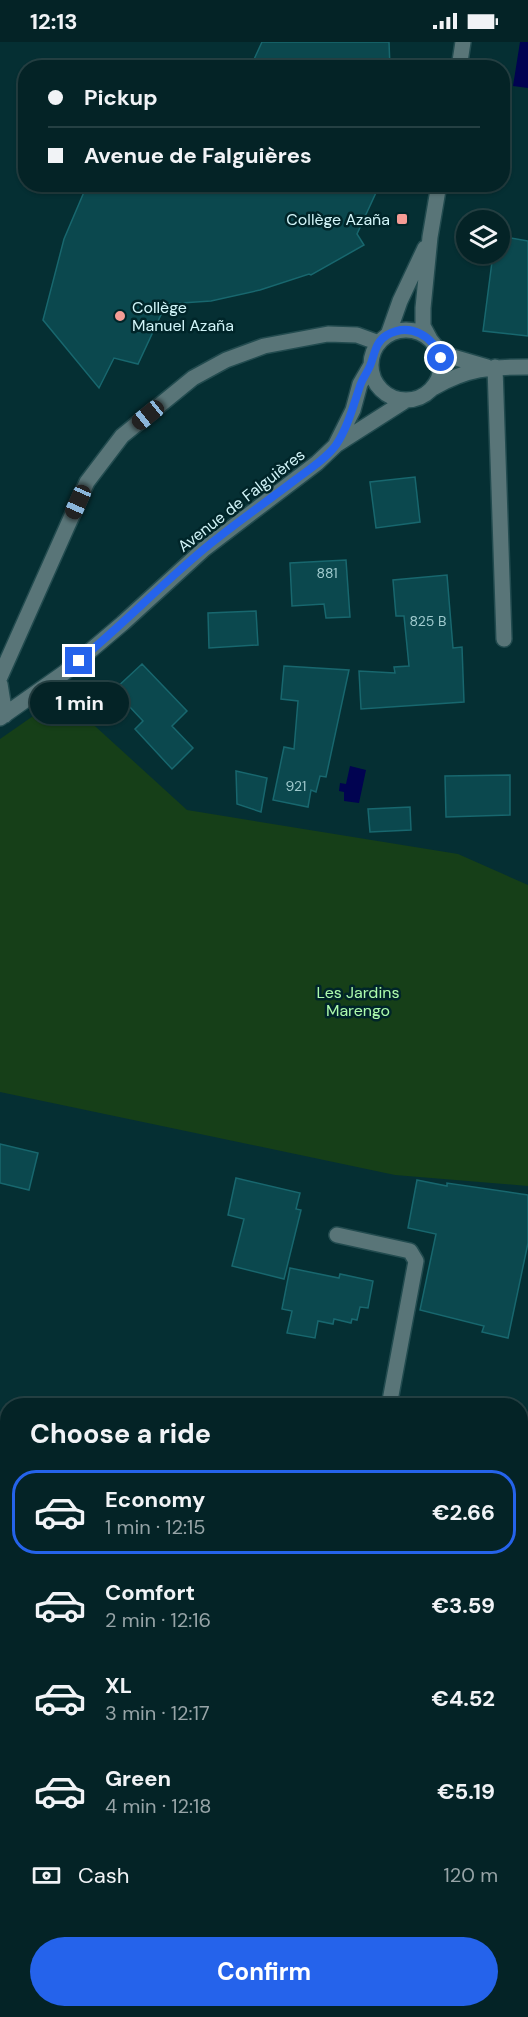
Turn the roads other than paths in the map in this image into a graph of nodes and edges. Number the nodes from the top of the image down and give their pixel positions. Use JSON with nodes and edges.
{"nodes":[{"id":1,"x":463,"y":42,"type":"edge"},
{"id":2,"x":460,"y":60,"type":"edge"},
{"id":3,"x":438,"y":192,"type":"edge"},
{"id":4,"x":430,"y":237,"type":"junction"},
{"id":5,"x":383,"y":339,"type":"junction"},
{"id":6,"x":433,"y":344,"type":"junction"},
{"id":7,"x":371,"y":365,"type":"junction"},
{"id":8,"x":491,"y":367,"type":"junction"},
{"id":9,"x":528,"y":367,"type":"edge"},
{"id":10,"x":433,"y":388,"type":"junction"},
{"id":11,"x":405,"y":401,"type":"junction"},
{"id":12,"x":336,"y":445,"type":"junction"},
{"id":13,"x":504,"y":639,"type":"dead end"},
{"id":14,"x":0,"y":677,"type":"edge"},
{"id":15,"x":0,"y":684,"type":"edge"},
{"id":16,"x":3,"y":716,"type":"edge"},
{"id":17,"x":337,"y":1235,"type":"dead end"},
{"id":18,"x":390,"y":1398,"type":"edge"}],
"edges":[{"from":1,"to":2,"type":"street"},
{"from":3,"to":4,"type":"street"},
{"from":4,"to":5,"type":"street"},
{"from":4,"to":6,"type":"street"},
{"from":5,"to":6,"type":"street"},
{"from":5,"to":7,"type":"street"},
{"from":5,"to":14,"type":"street"},
{"from":6,"to":8,"type":"street"},
{"from":6,"to":10,"type":"street"},
{"from":7,"to":11,"type":"street"},
{"from":7,"to":12,"type":"street","name":"Avenue de Falguières"},
{"from":8,"to":9,"type":"street"},
{"from":8,"to":10,"type":"street"},
{"from":8,"to":13,"type":"street"},
{"from":10,"to":11,"type":"street"},
{"from":11,"to":12,"type":"street","name":"Avenue de Falguières"},
{"from":12,"to":16,"type":"street","name":"Avenue de Falguières"},
{"from":15,"to":16,"type":"street"},
{"from":17,"to":18,"type":"street"}]}
